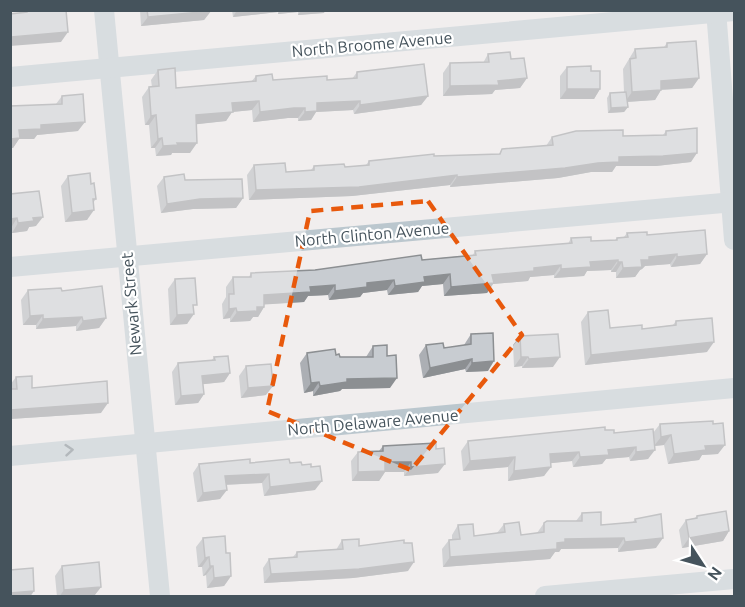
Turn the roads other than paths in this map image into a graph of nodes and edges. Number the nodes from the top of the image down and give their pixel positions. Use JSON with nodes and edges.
{"nodes":[{"id":1,"x":104,"y":10,"type":"edge"},
{"id":2,"x":722,"y":12,"type":"edge"},
{"id":3,"x":109,"y":68,"type":"junction"},
{"id":4,"x":10,"y":77,"type":"edge"},
{"id":5,"x":733,"y":202,"type":"edge"},
{"id":6,"x":735,"y":240,"type":"edge"},
{"id":7,"x":128,"y":256,"type":"junction"},
{"id":8,"x":10,"y":267,"type":"edge"},
{"id":9,"x":735,"y":388,"type":"edge"},
{"id":10,"x":144,"y":443,"type":"junction"},
{"id":11,"x":10,"y":456,"type":"edge"},
{"id":12,"x":735,"y":579,"type":"edge"},
{"id":13,"x":160,"y":597,"type":"edge"},
{"id":14,"x":545,"y":597,"type":"edge"}],
"edges":[{"from":1,"to":3,"type":"street","name":"Newark Street"},
{"from":2,"to":3,"type":"street","name":"North Broome Avenue"},
{"from":2,"to":5,"type":"street"},
{"from":3,"to":4,"type":"street","name":"North Broome Avenue"},
{"from":3,"to":7,"type":"street","name":"Newark Street"},
{"from":5,"to":6,"type":"street"},
{"from":5,"to":7,"type":"street","name":"North Clinton Avenue"},
{"from":7,"to":8,"type":"street","name":"North Clinton Avenue"},
{"from":7,"to":10,"type":"street","name":"Newark Street"},
{"from":9,"to":10,"type":"street","name":"North Delaware Avenue"},
{"from":11,"to":10,"type":"street","name":"North Delaware Avenue","one_way":true},
{"from":10,"to":13,"type":"street","name":"Newark Street"},
{"from":12,"to":14,"type":"street"}]}
